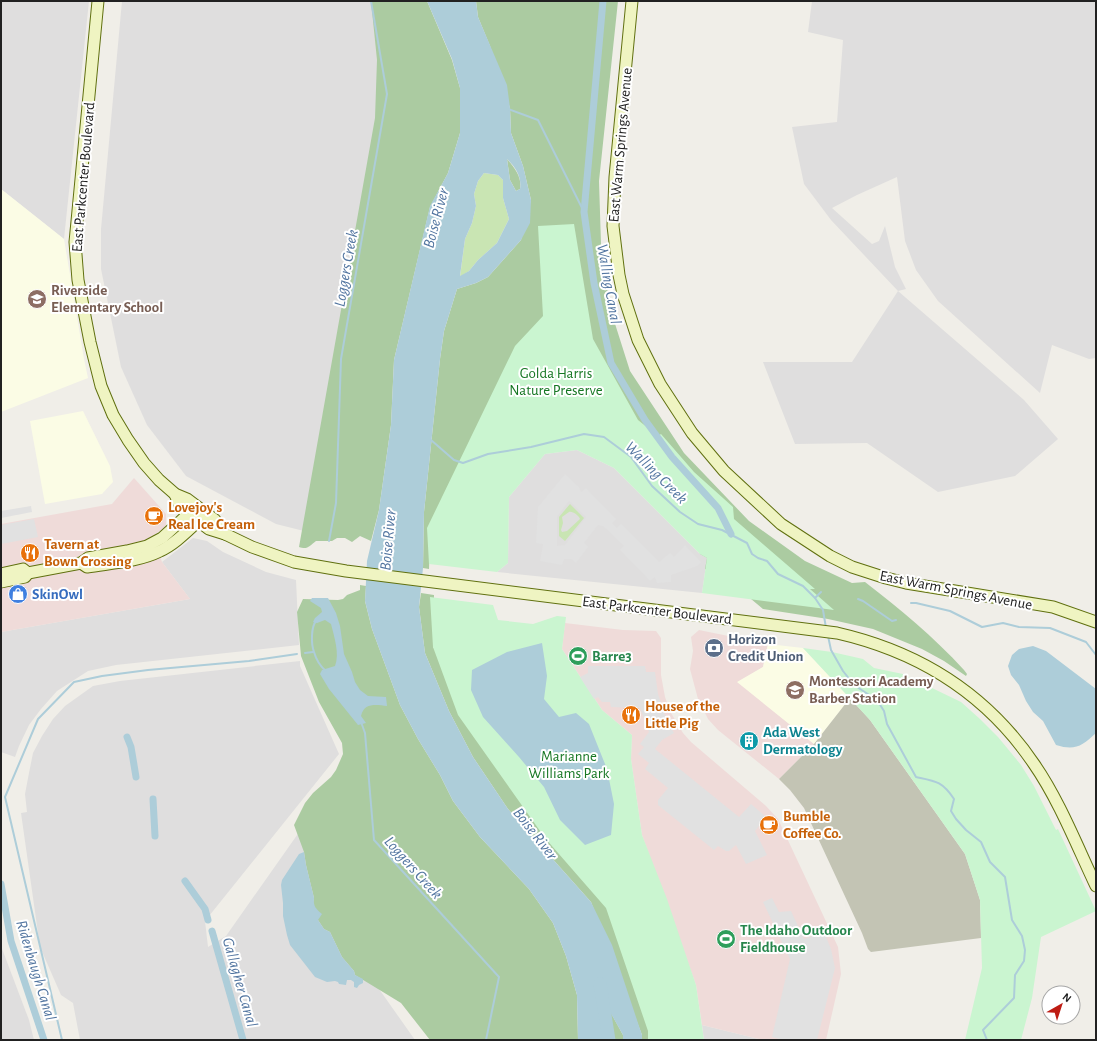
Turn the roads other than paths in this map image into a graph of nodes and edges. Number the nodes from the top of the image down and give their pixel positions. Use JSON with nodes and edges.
{"nodes":[{"id":1,"x":98,"y":1,"type":"edge"},
{"id":2,"x":632,"y":1,"type":"edge"},
{"id":3,"x":192,"y":510,"type":"junction"},
{"id":4,"x":202,"y":518,"type":"junction"},
{"id":5,"x":81,"y":563,"type":"junction"},
{"id":6,"x":28,"y":573,"type":"junction"},
{"id":7,"x":1,"y":574,"type":"edge"},
{"id":8,"x":1,"y":582,"type":"edge"},
{"id":9,"x":1096,"y":622,"type":"edge"},
{"id":10,"x":1096,"y":886,"type":"edge"}],
"edges":[{"from":1,"to":3,"type":"main road","name":"East Parkcenter Boulevard"},
{"from":2,"to":9,"type":"main road","name":"East Warm Springs Avenue"},
{"from":3,"to":4,"type":"main road","name":"East Parkcenter Boulevard"},
{"from":3,"to":5,"type":"main road"},
{"from":4,"to":5,"type":"main road"},
{"from":4,"to":10,"type":"main road","name":"East Parkcenter Boulevard"},
{"from":5,"to":6,"type":"main road"},
{"from":6,"to":7,"type":"main road"},
{"from":6,"to":8,"type":"main road"}]}
